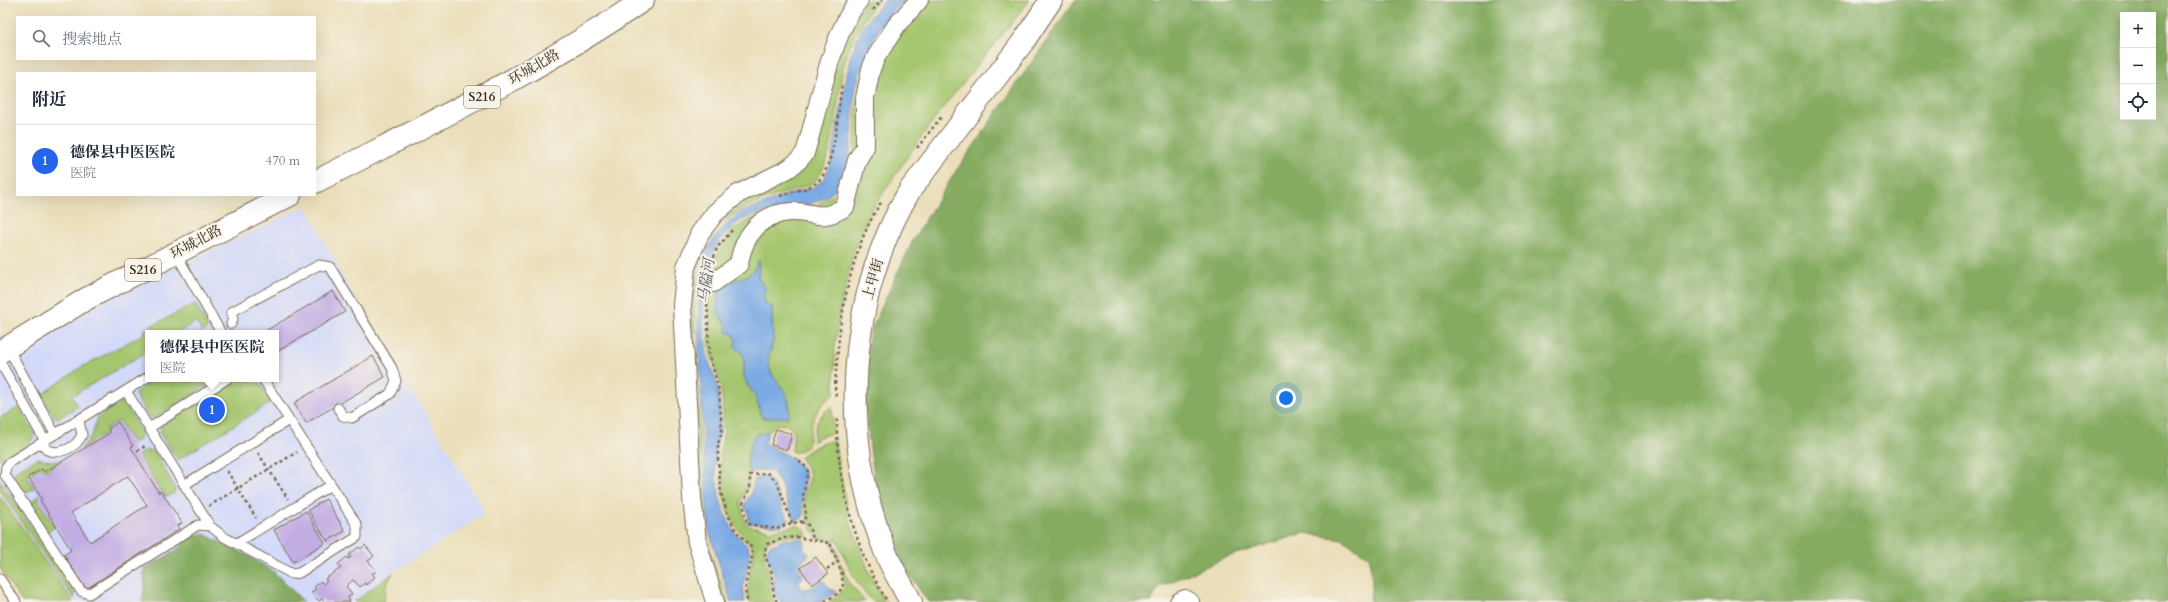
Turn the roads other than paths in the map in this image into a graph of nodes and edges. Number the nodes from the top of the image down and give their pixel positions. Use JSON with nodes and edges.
{"nodes":[{"id":1,"x":629,"y":0,"type":"edge"},
{"id":2,"x":643,"y":0,"type":"edge"},
{"id":3,"x":919,"y":0,"type":"edge"},
{"id":4,"x":1042,"y":0,"type":"edge"},
{"id":5,"x":1051,"y":0,"type":"edge"},
{"id":6,"x":866,"y":6,"type":"edge"},
{"id":7,"x":316,"y":173,"type":"edge"},
{"id":8,"x":316,"y":182,"type":"edge"},
{"id":9,"x":272,"y":196,"type":"edge"},
{"id":10,"x":288,"y":196,"type":"edge"},
{"id":11,"x":174,"y":250,"type":"junction"},
{"id":12,"x":711,"y":281,"type":"road end"},
{"id":13,"x":231,"y":324,"type":"junction"},
{"id":14,"x":217,"y":330,"type":"edge"},
{"id":15,"x":221,"y":330,"type":"edge"},
{"id":16,"x":234,"y":330,"type":"edge"},
{"id":17,"x":2,"y":349,"type":"edge"},
{"id":18,"x":145,"y":379,"type":"edge"},
{"id":19,"x":222,"y":382,"type":"edge"},
{"id":20,"x":265,"y":382,"type":"edge"},
{"id":21,"x":126,"y":391,"type":"junction"},
{"id":22,"x":338,"y":408,"type":"dead end"},
{"id":23,"x":289,"y":420,"type":"junction"},
{"id":24,"x":79,"y":421,"type":"junction"},
{"id":25,"x":149,"y":428,"type":"junction"},
{"id":26,"x":55,"y":434,"type":"junction"},
{"id":27,"x":44,"y":442,"type":"junction"},
{"id":28,"x":184,"y":485,"type":"junction"},
{"id":29,"x":331,"y":485,"type":"junction"},
{"id":30,"x":210,"y":526,"type":"junction"},
{"id":31,"x":237,"y":543,"type":"junction"},
{"id":32,"x":0,"y":579,"type":"edge"},
{"id":33,"x":16,"y":602,"type":"edge"},
{"id":34,"x":715,"y":602,"type":"edge"},
{"id":35,"x":899,"y":602,"type":"edge"},
{"id":36,"x":911,"y":602,"type":"edge"},
{"id":37,"x":1180,"y":602,"type":"edge"},
{"id":38,"x":1190,"y":602,"type":"edge"}],
"edges":[{"from":1,"to":7,"type":"street","name":"环城北路","number":"S216"},
{"from":2,"to":8,"type":"street","name":"环城北路","number":"S216"},
{"from":3,"to":12,"type":"street"},
{"from":4,"to":35,"type":"street","name":"上甲街"},
{"from":5,"to":36,"type":"street","name":"上甲街"},
{"from":6,"to":34,"type":"street"},
{"from":9,"to":11,"type":"street","name":"环城北路","number":"S216"},
{"from":10,"to":11,"type":"street","name":"环城北路","number":"S216"},
{"from":11,"to":14,"type":"lane"},
{"from":11,"to":17,"type":"street","name":"环城北路","number":"S216"},
{"from":13,"to":15,"type":"lane"},
{"from":13,"to":16,"type":"lane"},
{"from":13,"to":22,"type":"lane"},
{"from":17,"to":26,"type":"lane"},
{"from":17,"to":27,"type":"lane"},
{"from":18,"to":21,"type":"lane"},
{"from":19,"to":25,"type":"lane"},
{"from":20,"to":23,"type":"lane"},
{"from":21,"to":24,"type":"lane"},
{"from":21,"to":25,"type":"lane"},
{"from":23,"to":28,"type":"lane"},
{"from":23,"to":29,"type":"lane"},
{"from":24,"to":26,"type":"lane"},
{"from":24,"to":27,"type":"lane"},
{"from":25,"to":28,"type":"lane"},
{"from":26,"to":27,"type":"lane"},
{"from":27,"to":30,"type":"lane"},
{"from":28,"to":30,"type":"lane"},
{"from":29,"to":31,"type":"lane"},
{"from":29,"to":31,"type":"lane"},
{"from":30,"to":31,"type":"lane"},
{"from":32,"to":33,"type":"lane"},
{"from":37,"to":38,"type":"street"}]}
